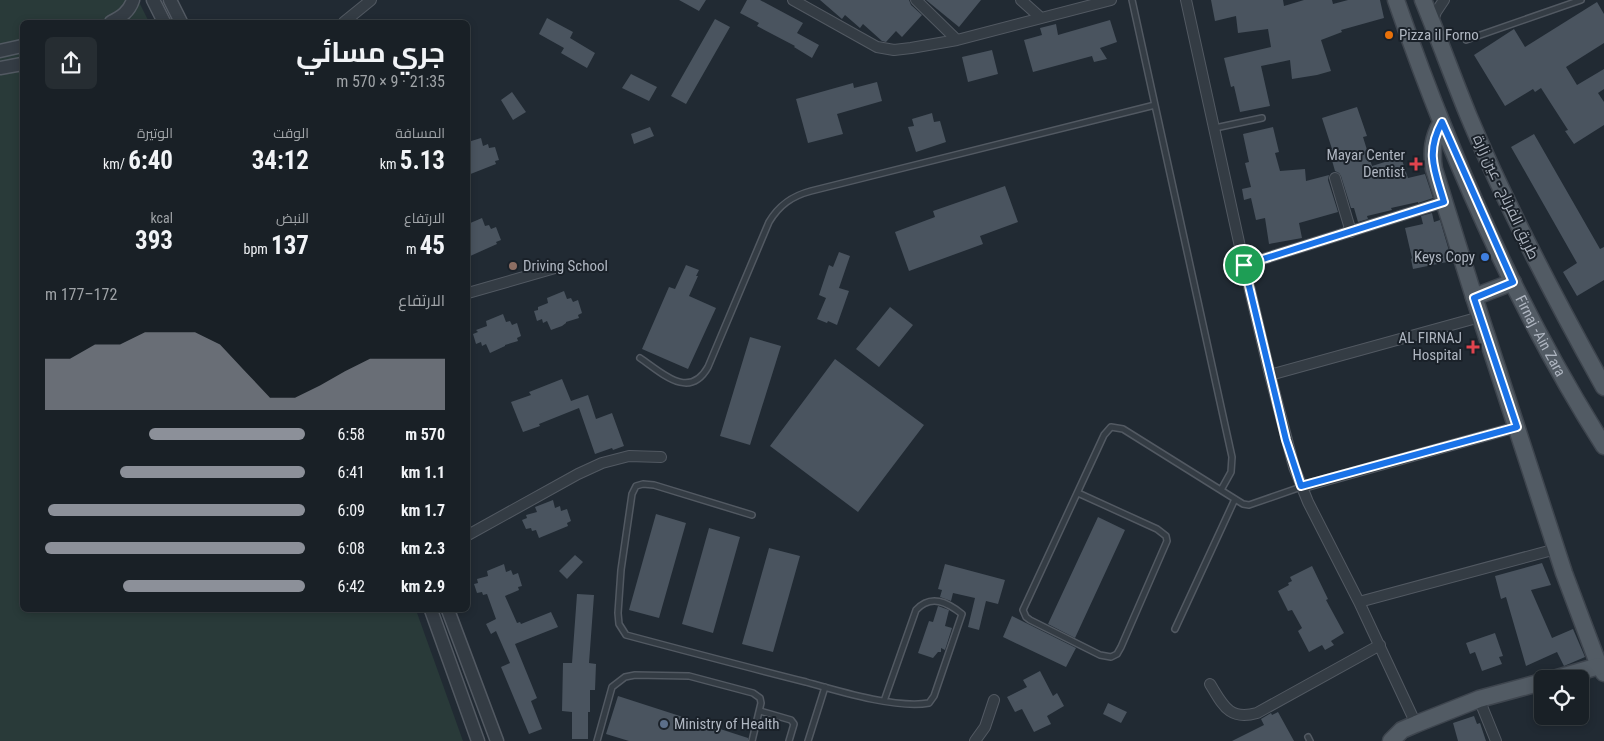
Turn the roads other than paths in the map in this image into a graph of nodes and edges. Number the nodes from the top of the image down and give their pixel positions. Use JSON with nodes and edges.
{"nodes":[{"id":1,"x":132,"y":0,"type":"edge"},
{"id":2,"x":153,"y":0,"type":"edge"},
{"id":3,"x":170,"y":0,"type":"edge"},
{"id":4,"x":371,"y":0,"type":"edge"},
{"id":5,"x":793,"y":0,"type":"edge"},
{"id":6,"x":916,"y":0,"type":"edge"},
{"id":7,"x":1021,"y":0,"type":"edge"},
{"id":8,"x":1111,"y":0,"type":"edge"},
{"id":9,"x":1132,"y":0,"type":"edge"},
{"id":10,"x":1186,"y":0,"type":"edge"},
{"id":11,"x":1396,"y":0,"type":"edge"},
{"id":12,"x":1423,"y":0,"type":"edge"},
{"id":13,"x":1444,"y":0,"type":"edge"},
{"id":14,"x":1581,"y":0,"type":"edge"},
{"id":15,"x":1041,"y":18,"type":"junction"},
{"id":16,"x":114,"y":20,"type":"edge"},
{"id":17,"x":163,"y":20,"type":"edge"},
{"id":18,"x":180,"y":20,"type":"edge"},
{"id":19,"x":346,"y":20,"type":"edge"},
{"id":20,"x":1432,"y":23,"type":"junction"},
{"id":21,"x":957,"y":40,"type":"junction"},
{"id":22,"x":1466,"y":40,"type":"dead end"},
{"id":23,"x":20,"y":46,"type":"edge"},
{"id":24,"x":0,"y":51,"type":"edge"},
{"id":25,"x":20,"y":64,"type":"edge"},
{"id":26,"x":0,"y":68,"type":"edge"},
{"id":27,"x":1155,"y":105,"type":"junction"},
{"id":28,"x":1262,"y":118,"type":"dead end"},
{"id":29,"x":1442,"y":122,"type":"junction"},
{"id":30,"x":1215,"y":128,"type":"junction"},
{"id":31,"x":1335,"y":178,"type":"dead end"},
{"id":32,"x":1444,"y":202,"type":"junction"},
{"id":33,"x":1351,"y":232,"type":"junction"},
{"id":34,"x":1244,"y":265,"type":"junction"},
{"id":35,"x":555,"y":268,"type":"dead end"},
{"id":36,"x":1513,"y":282,"type":"junction"},
{"id":37,"x":470,"y":292,"type":"edge"},
{"id":38,"x":1474,"y":298,"type":"junction"},
{"id":39,"x":1480,"y":317,"type":"junction"},
{"id":40,"x":640,"y":358,"type":"dead end"},
{"id":41,"x":1270,"y":375,"type":"junction"},
{"id":42,"x":1604,"y":386,"type":"edge"},
{"id":43,"x":1517,"y":427,"type":"junction"},
{"id":44,"x":1604,"y":446,"type":"edge"},
{"id":45,"x":661,"y":457,"type":"dead end"},
{"id":46,"x":1301,"y":486,"type":"junction"},
{"id":47,"x":1221,"y":490,"type":"junction"},
{"id":48,"x":1078,"y":493,"type":"junction"},
{"id":49,"x":1234,"y":500,"type":"junction"},
{"id":50,"x":752,"y":515,"type":"dead end"},
{"id":51,"x":470,"y":534,"type":"edge"},
{"id":52,"x":1556,"y":549,"type":"junction"},
{"id":53,"x":1359,"y":602,"type":"junction"},
{"id":54,"x":431,"y":612,"type":"edge"},
{"id":55,"x":449,"y":612,"type":"edge"},
{"id":56,"x":1175,"y":629,"type":"dead end"},
{"id":57,"x":1380,"y":645,"type":"junction"},
{"id":58,"x":1602,"y":670,"type":"edge"},
{"id":59,"x":1589,"y":672,"type":"edge"},
{"id":60,"x":1210,"y":684,"type":"dead end"},
{"id":61,"x":1534,"y":684,"type":"edge"},
{"id":62,"x":825,"y":687,"type":"junction"},
{"id":63,"x":1479,"y":699,"type":"junction"},
{"id":64,"x":994,"y":700,"type":"dead end"},
{"id":65,"x":884,"y":701,"type":"junction"},
{"id":66,"x":760,"y":711,"type":"junction"},
{"id":67,"x":1416,"y":724,"type":"junction"},
{"id":68,"x":478,"y":741,"type":"edge"},
{"id":69,"x":497,"y":741,"type":"edge"},
{"id":70,"x":598,"y":741,"type":"edge"},
{"id":71,"x":752,"y":741,"type":"edge"},
{"id":72,"x":789,"y":741,"type":"edge"},
{"id":73,"x":808,"y":741,"type":"edge"},
{"id":74,"x":975,"y":741,"type":"edge"},
{"id":75,"x":1391,"y":741,"type":"edge"},
{"id":76,"x":1496,"y":741,"type":"edge"}],
"edges":[{"from":1,"to":16,"type":"street"},
{"from":2,"to":17,"type":"street"},
{"from":3,"to":18,"type":"street"},
{"from":4,"to":19,"type":"street"},
{"from":5,"to":21,"type":"street"},
{"from":6,"to":21,"type":"street"},
{"from":7,"to":15,"type":"street"},
{"from":8,"to":15,"type":"street"},
{"from":9,"to":27,"type":"lane"},
{"from":10,"to":30,"type":"street"},
{"from":11,"to":29,"type":"main road","name":"Firnaj -Ain Zara"},
{"from":12,"to":20,"type":"main road","name":"طريق الفرناج - عين زارة"},
{"from":13,"to":20,"type":"street"},
{"from":14,"to":22,"type":"lane"},
{"from":15,"to":21,"type":"street"},
{"from":20,"to":42,"type":"main road","name":"طريق الفرناج - عين زارة"},
{"from":23,"to":24,"type":"street"},
{"from":25,"to":26,"type":"street"},
{"from":27,"to":40,"type":"lane"},
{"from":27,"to":47,"type":"lane"},
{"from":28,"to":30,"type":"lane"},
{"from":29,"to":32,"type":"main road"},
{"from":29,"to":36,"type":"main road","name":"Firnaj -Ain Zara"},
{"from":30,"to":34,"type":"street"},
{"from":31,"to":33,"type":"street"},
{"from":32,"to":33,"type":"street"},
{"from":32,"to":38,"type":"main road"},
{"from":33,"to":34,"type":"street"},
{"from":34,"to":41,"type":"street"},
{"from":35,"to":37,"type":"street"},
{"from":36,"to":38,"type":"main road"},
{"from":36,"to":44,"type":"main road","name":"Firnaj -Ain Zara"},
{"from":38,"to":39,"type":"main road"},
{"from":39,"to":41,"type":"street"},
{"from":39,"to":43,"type":"main road"},
{"from":41,"to":46,"type":"street"},
{"from":43,"to":46,"type":"street"},
{"from":43,"to":52,"type":"main road"},
{"from":45,"to":51,"type":"street"},
{"from":46,"to":49,"type":"lane"},
{"from":46,"to":53,"type":"street"},
{"from":47,"to":48,"type":"lane"},
{"from":47,"to":49,"type":"lane"},
{"from":48,"to":48,"type":"lane"},
{"from":49,"to":56,"type":"lane"},
{"from":50,"to":62,"type":"lane"},
{"from":52,"to":53,"type":"street"},
{"from":52,"to":58,"type":"main road"},
{"from":53,"to":57,"type":"street"},
{"from":54,"to":68,"type":"street"},
{"from":55,"to":69,"type":"street"},
{"from":57,"to":60,"type":"street"},
{"from":57,"to":67,"type":"street"},
{"from":58,"to":59,"type":"main road"},
{"from":61,"to":63,"type":"main road"},
{"from":62,"to":65,"type":"lane"},
{"from":62,"to":73,"type":"lane"},
{"from":63,"to":67,"type":"main road"},
{"from":63,"to":76,"type":"street"},
{"from":64,"to":74,"type":"street"},
{"from":65,"to":65,"type":"lane"},
{"from":66,"to":70,"type":"lane"},
{"from":66,"to":71,"type":"lane"},
{"from":66,"to":72,"type":"lane"},
{"from":67,"to":75,"type":"main road"}]}
